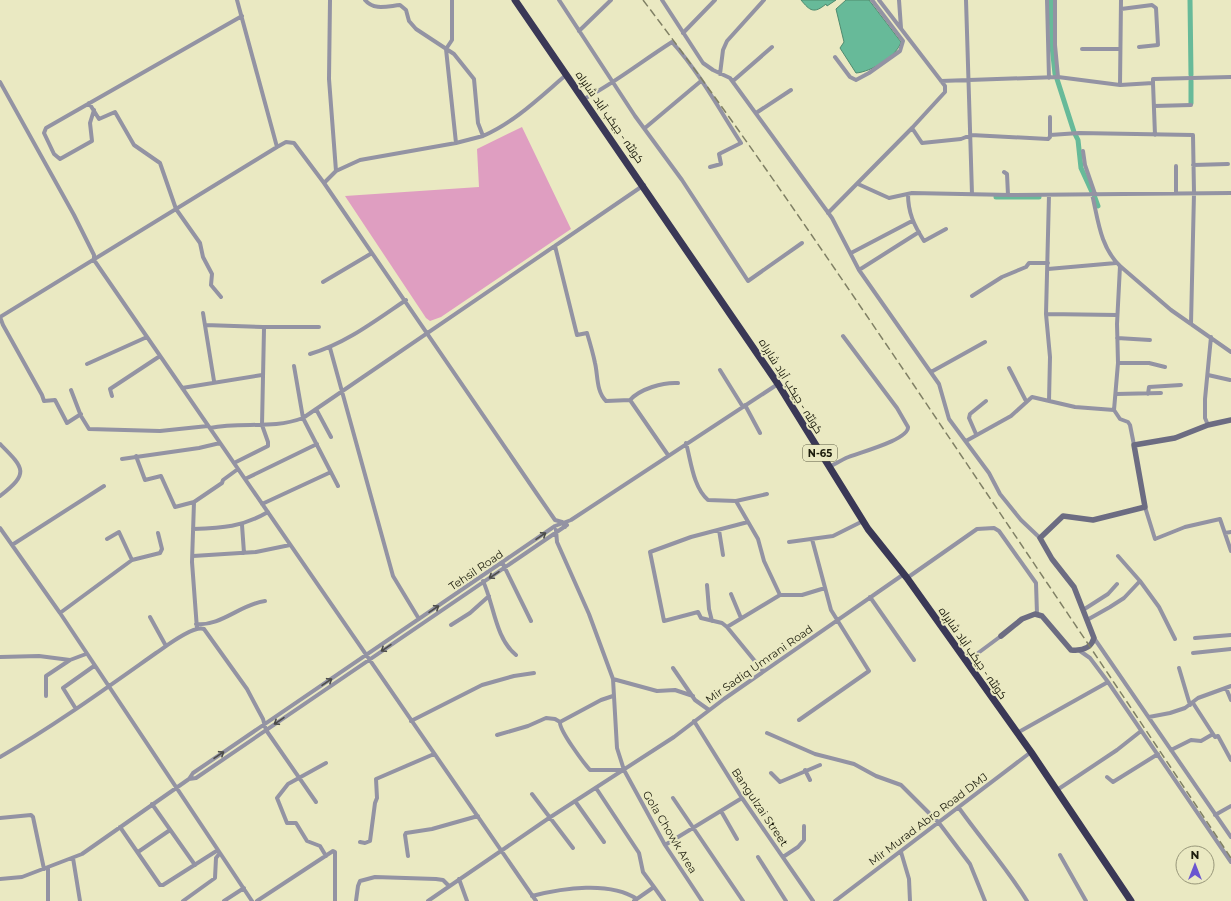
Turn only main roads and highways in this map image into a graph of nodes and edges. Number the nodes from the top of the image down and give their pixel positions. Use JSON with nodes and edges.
{"nodes":[{"id":1,"x":515,"y":0,"type":"edge"},
{"id":2,"x":1131,"y":901,"type":"edge"}],
"edges":[{"from":1,"to":2,"type":"highway","name":"کوئٹہ - جیکب آباد شاہراہ","number":"N-65"}]}
